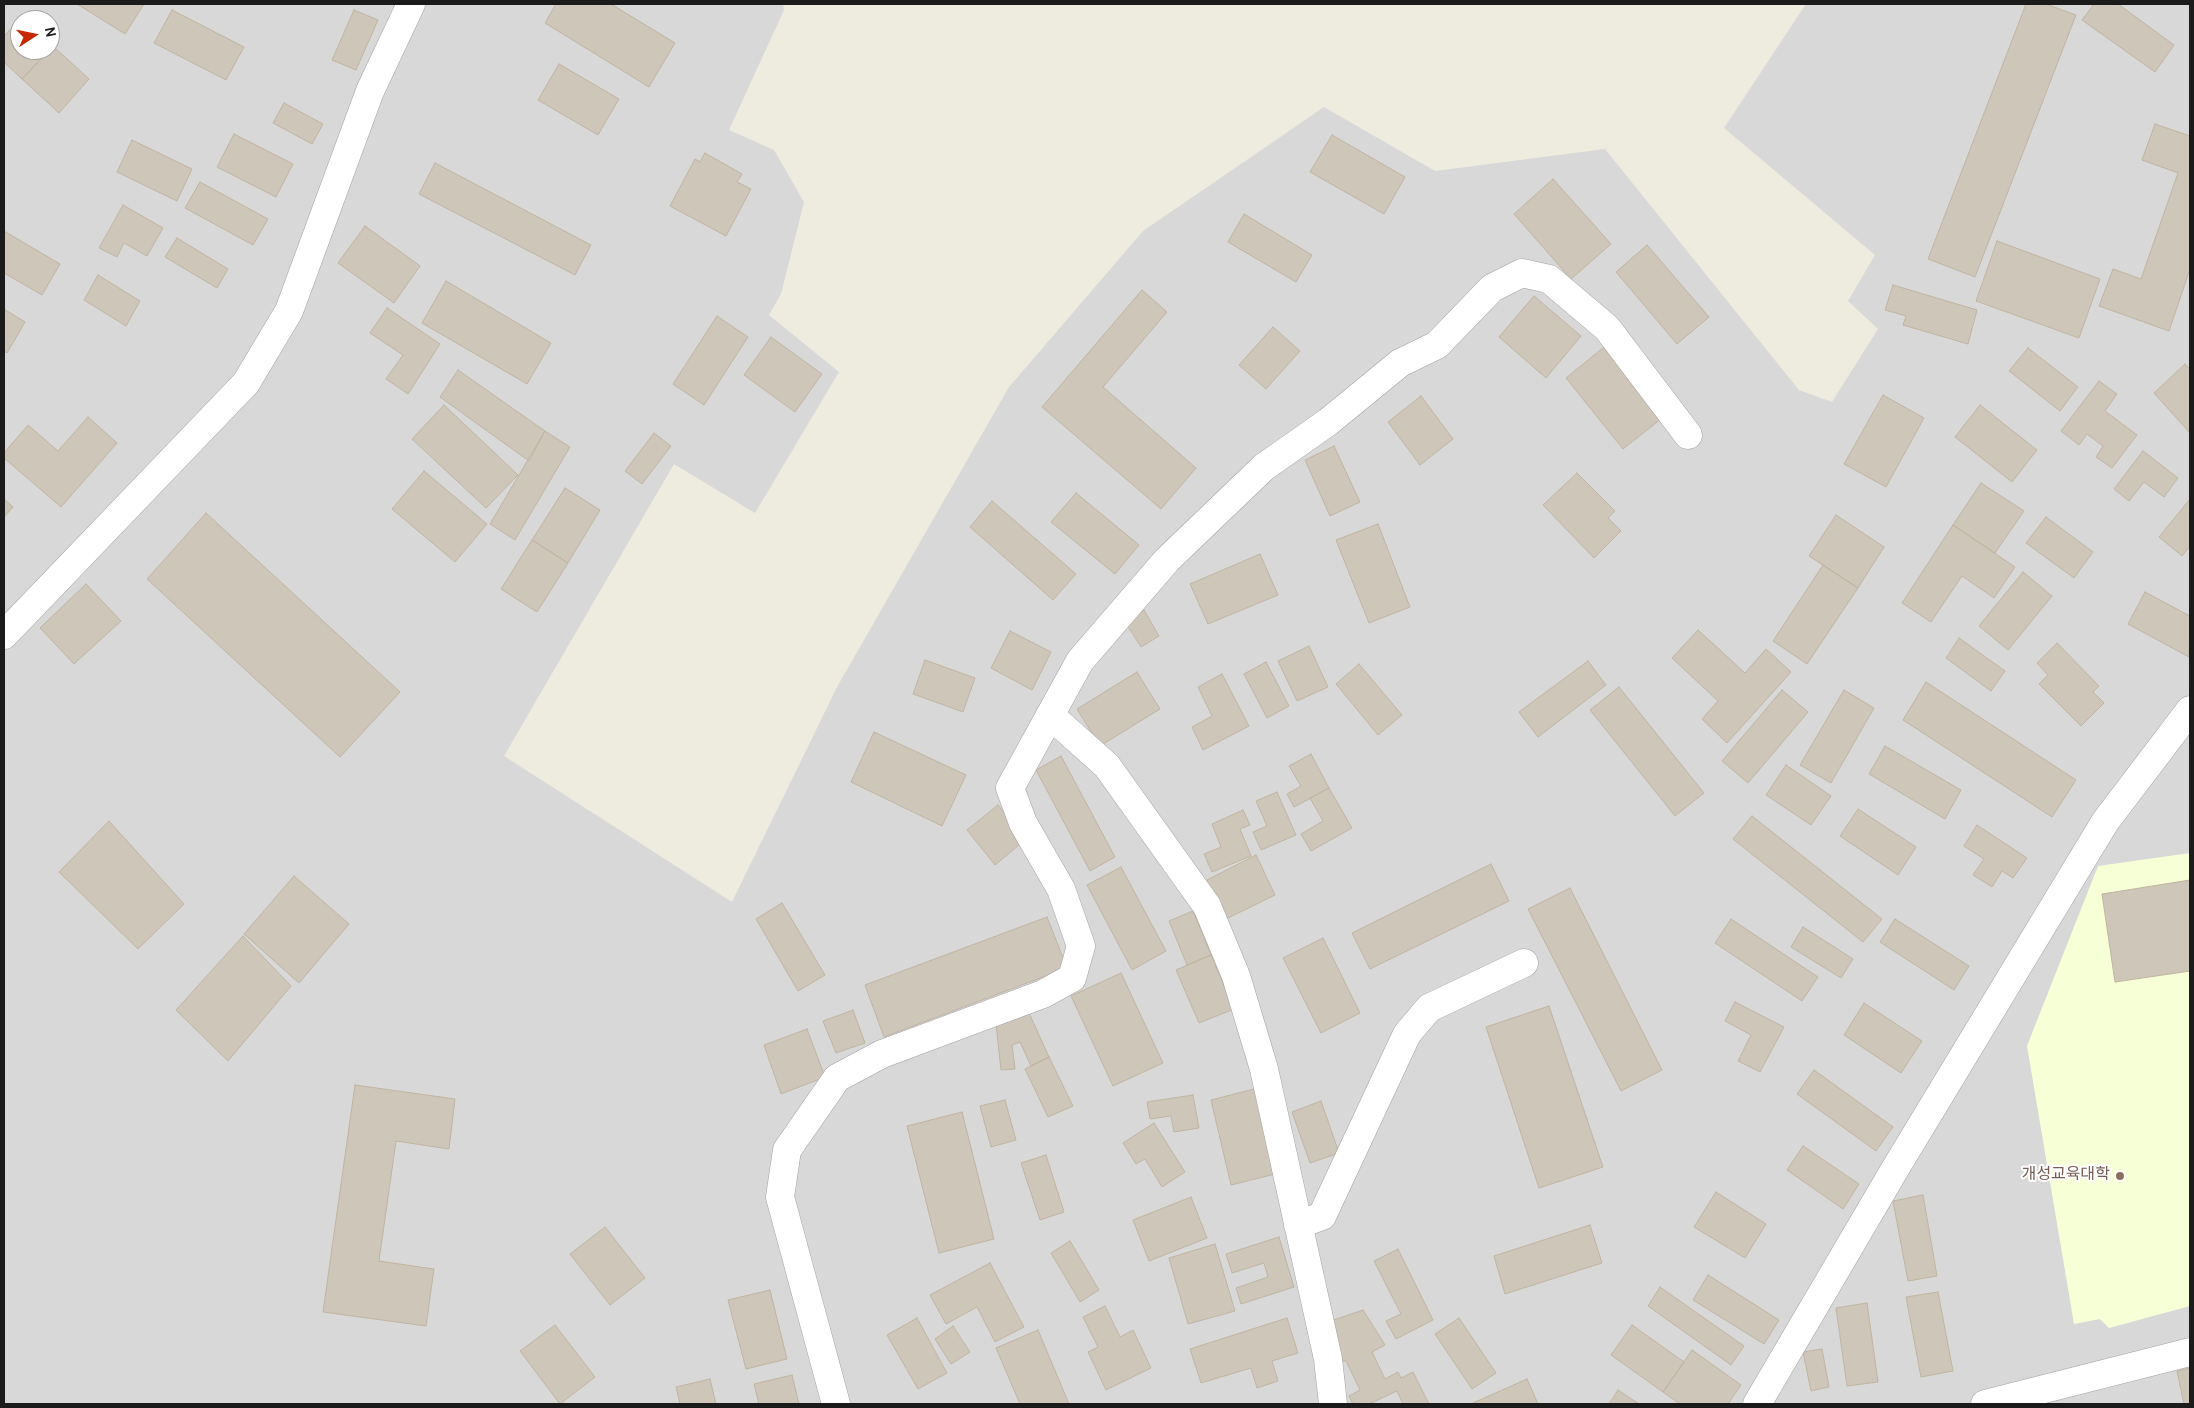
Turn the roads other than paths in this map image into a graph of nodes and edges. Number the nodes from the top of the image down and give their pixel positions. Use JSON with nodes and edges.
{"nodes":[{"id":1,"x":411,"y":4,"type":"edge"},
{"id":2,"x":1688,"y":435,"type":"dead end"},
{"id":3,"x":4,"y":635,"type":"edge"},
{"id":4,"x":2190,"y":710,"type":"edge"},
{"id":5,"x":1050,"y":715,"type":"junction"},
{"id":6,"x":1524,"y":963,"type":"dead end"},
{"id":7,"x":1298,"y":1226,"type":"junction"},
{"id":8,"x":2190,"y":1352,"type":"edge"},
{"id":9,"x":836,"y":1404,"type":"edge"},
{"id":10,"x":1333,"y":1404,"type":"edge"},
{"id":11,"x":1757,"y":1404,"type":"edge"},
{"id":12,"x":1985,"y":1404,"type":"edge"}],
"edges":[{"from":1,"to":3,"type":"street"},
{"from":2,"to":5,"type":"street"},
{"from":4,"to":11,"type":"street"},
{"from":5,"to":7,"type":"street"},
{"from":5,"to":9,"type":"street"},
{"from":6,"to":7,"type":"street"},
{"from":7,"to":10,"type":"street"},
{"from":8,"to":12,"type":"street"}]}
